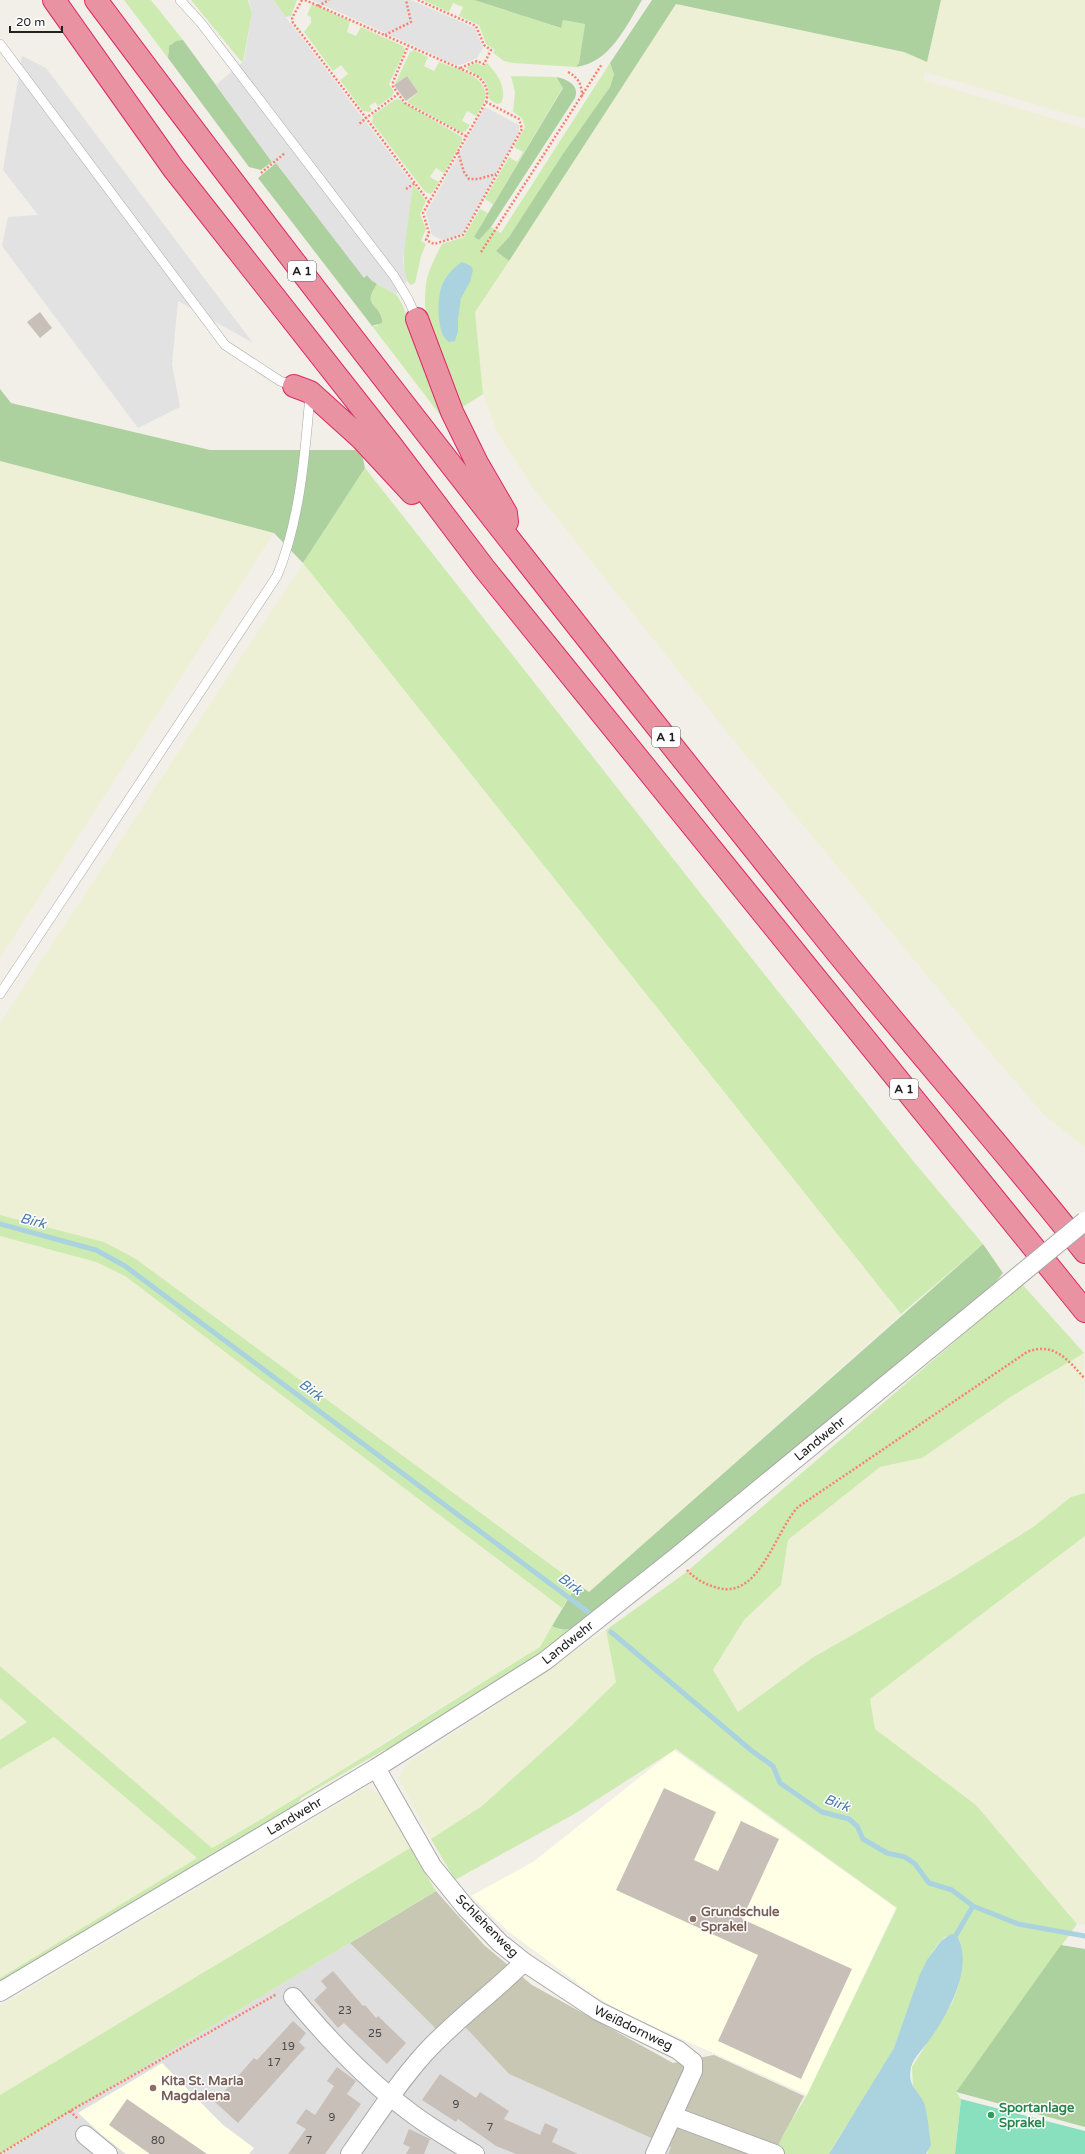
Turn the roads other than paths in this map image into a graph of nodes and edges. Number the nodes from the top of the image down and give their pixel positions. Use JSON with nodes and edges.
{"nodes":[{"id":1,"x":54,"y":0,"type":"edge"},
{"id":2,"x":96,"y":0,"type":"edge"},
{"id":3,"x":180,"y":0,"type":"edge"},
{"id":4,"x":0,"y":44,"type":"edge"},
{"id":5,"x":417,"y":319,"type":"joint"},
{"id":6,"x":302,"y":389,"type":"junction"},
{"id":7,"x":511,"y":540,"type":"junction"},
{"id":8,"x":484,"y":568,"type":"junction"},
{"id":9,"x":0,"y":994,"type":"edge"},
{"id":10,"x":1085,"y":1221,"type":"edge"},
{"id":11,"x":1085,"y":1252,"type":"edge"},
{"id":12,"x":1085,"y":1311,"type":"edge"},
{"id":13,"x":376,"y":1768,"type":"junction"},
{"id":14,"x":524,"y":1962,"type":"junction"},
{"id":15,"x":0,"y":1992,"type":"edge"},
{"id":16,"x":286,"y":1995,"type":"road end"},
{"id":17,"x":390,"y":2097,"type":"junction"},
{"id":18,"x":673,"y":2116,"type":"junction"},
{"id":19,"x":85,"y":2135,"type":"dead end"},
{"id":20,"x":108,"y":2154,"type":"edge"},
{"id":21,"x":350,"y":2154,"type":"edge"},
{"id":22,"x":475,"y":2154,"type":"edge"},
{"id":23,"x":655,"y":2154,"type":"edge"},
{"id":24,"x":775,"y":2154,"type":"edge"}],
"edges":[{"from":1,"to":8,"type":"highway","number":"A 1"},
{"from":2,"to":7,"type":"highway","number":"A 1"},
{"from":3,"to":5,"type":"lane"},
{"from":4,"to":6,"type":"lane"},
{"from":5,"to":7,"type":"highway"},
{"from":6,"to":8,"type":"highway"},
{"from":6,"to":9,"type":"lane"},
{"from":7,"to":11,"type":"highway","number":"A 1"},
{"from":8,"to":12,"type":"highway","number":"A 1"},
{"from":10,"to":13,"type":"street","name":"Landwehr","bridge":true},
{"from":13,"to":14,"type":"street","name":"Schlehenweg"},
{"from":13,"to":15,"type":"street","name":"Landwehr"},
{"from":14,"to":17,"type":"street","name":"Schlehenweg"},
{"from":14,"to":18,"type":"street","name":"Weißdornweg"},
{"from":16,"to":17,"type":"street"},
{"from":17,"to":21,"type":"street","name":"Schlehenweg"},
{"from":17,"to":22,"type":"street"},
{"from":18,"to":23,"type":"street","name":"Weißdornweg"},
{"from":18,"to":24,"type":"street"},
{"from":19,"to":20,"type":"street"}]}
